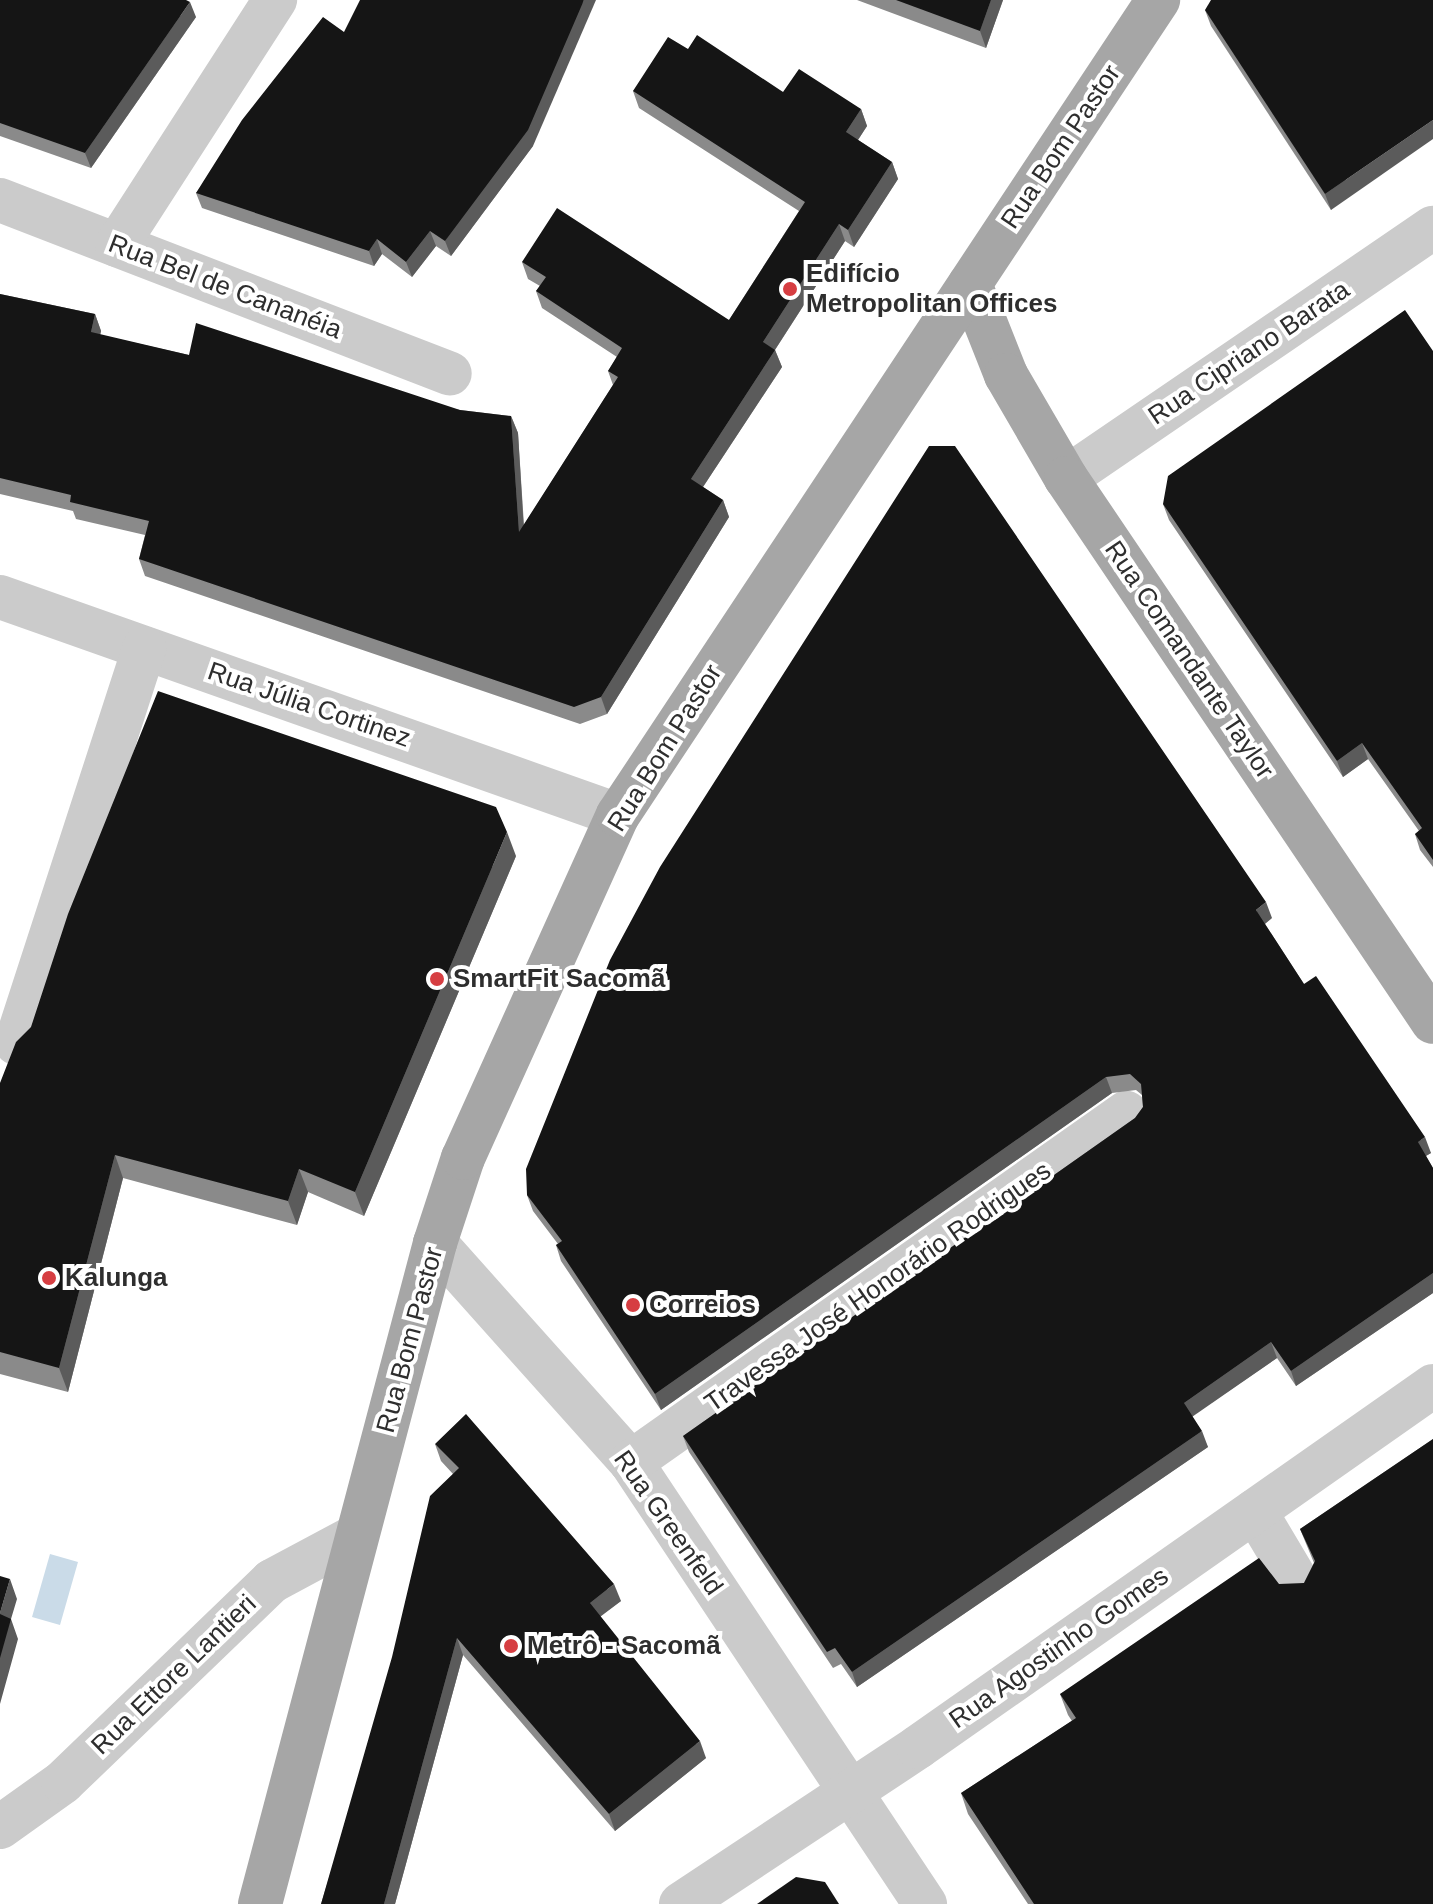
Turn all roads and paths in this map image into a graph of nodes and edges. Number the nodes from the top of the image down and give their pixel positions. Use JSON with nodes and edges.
{"nodes":[{"id":1,"x":275,"y":0,"type":"edge"},
{"id":2,"x":1158,"y":0,"type":"edge"},
{"id":3,"x":0,"y":200,"type":"edge"},
{"id":4,"x":1433,"y":228,"type":"edge"},
{"id":5,"x":117,"y":245,"type":"junction"},
{"id":6,"x":970,"y":284,"type":"junction"},
{"id":7,"x":450,"y":374,"type":"dead end"},
{"id":8,"x":1066,"y":478,"type":"junction"},
{"id":9,"x":0,"y":597,"type":"edge"},
{"id":10,"x":144,"y":648,"type":"junction"},
{"id":11,"x":618,"y":815,"type":"junction"},
{"id":12,"x":1433,"y":1022,"type":"edge"},
{"id":13,"x":16,"y":1043,"type":"edge"},
{"id":14,"x":1126,"y":1113,"type":"dead end"},
{"id":15,"x":435,"y":1243,"type":"junction"},
{"id":16,"x":1433,"y":1386,"type":"edge"},
{"id":17,"x":631,"y":1462,"type":"junction"},
{"id":18,"x":1255,"y":1511,"type":"junction"},
{"id":19,"x":356,"y":1536,"type":"junction"},
{"id":20,"x":1298,"y":1583,"type":"edge"},
{"id":21,"x":849,"y":1793,"type":"junction"},
{"id":22,"x":0,"y":1827,"type":"edge"},
{"id":23,"x":260,"y":1904,"type":"edge"},
{"id":24,"x":681,"y":1904,"type":"edge"},
{"id":25,"x":925,"y":1904,"type":"edge"}],
"edges":[{"from":1,"to":5,"type":"street"},
{"from":2,"to":6,"type":"main road","name":"Rua Bom Pastor"},
{"from":3,"to":5,"type":"street","name":"Rua Bel de Cananéia"},
{"from":4,"to":8,"type":"street","name":"Rua Cipriano Barata"},
{"from":5,"to":7,"type":"street","name":"Rua Bel de Cananéia"},
{"from":6,"to":8,"type":"main road","name":"Rua Comandante Taylor"},
{"from":6,"to":11,"type":"main road","name":"Rua Bom Pastor"},
{"from":8,"to":12,"type":"main road","name":"Rua Comandante Taylor"},
{"from":9,"to":10,"type":"street","name":"Rua Júlia Cortinez"},
{"from":10,"to":11,"type":"street","name":"Rua Júlia Cortinez"},
{"from":10,"to":13,"type":"street"},
{"from":11,"to":15,"type":"main road","name":"Rua Bom Pastor"},
{"from":14,"to":17,"type":"street","name":"Travessa José Honorário Rodrigues"},
{"from":15,"to":17,"type":"street","name":"Rua Greenfeld"},
{"from":15,"to":19,"type":"main road","name":"Rua Bom Pastor"},
{"from":16,"to":18,"type":"street","name":"Rua Agostinho Gomes"},
{"from":17,"to":21,"type":"street","name":"Rua Greenfeld"},
{"from":18,"to":20,"type":"street"},
{"from":18,"to":21,"type":"street","name":"Rua Agostinho Gomes"},
{"from":19,"to":22,"type":"street","name":"Rua Ettore Lantieri"},
{"from":19,"to":23,"type":"main road","name":"Rua Bom Pastor"},
{"from":21,"to":24,"type":"street","name":"Rua Agostinho Gomes"},
{"from":21,"to":25,"type":"street","name":"Rua Greenfeld"}]}
